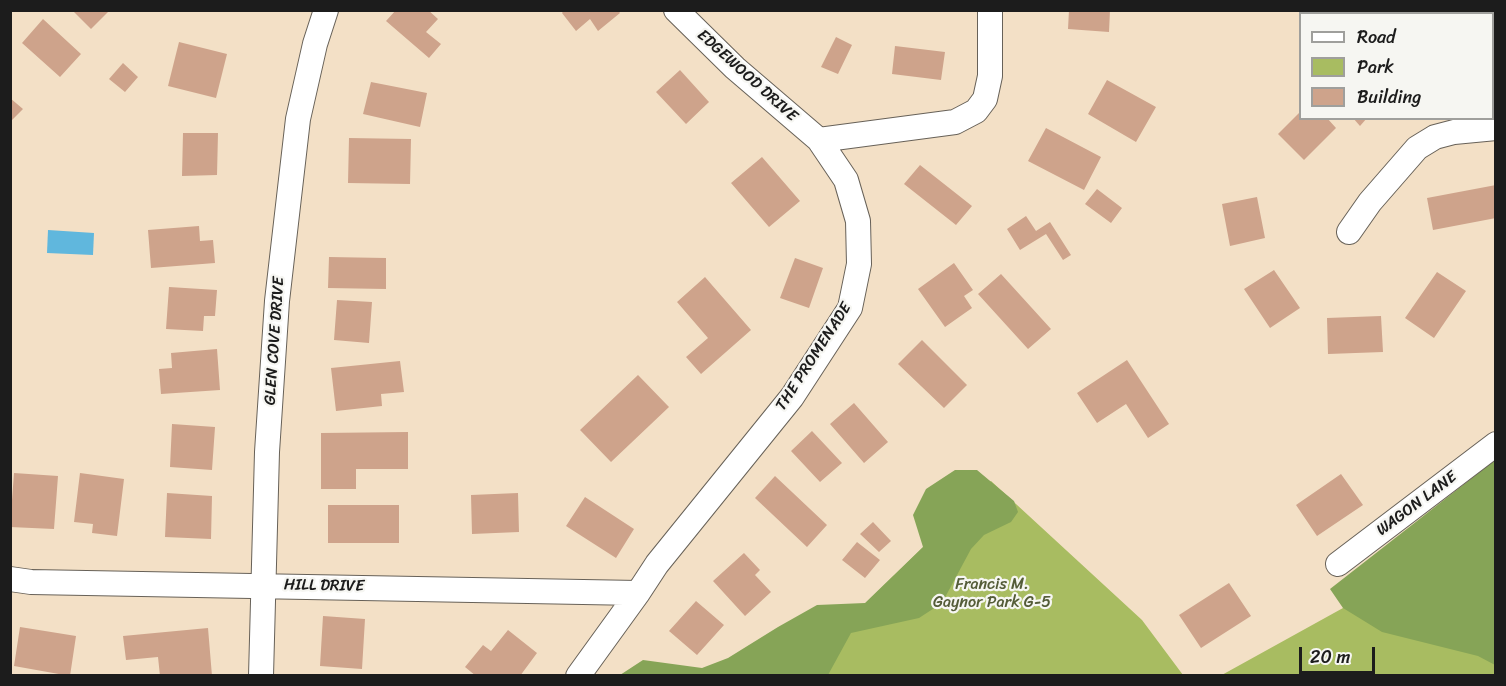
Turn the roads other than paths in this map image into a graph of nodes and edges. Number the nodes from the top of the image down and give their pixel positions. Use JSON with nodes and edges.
{"nodes":[{"id":1,"x":326,"y":10,"type":"edge"},
{"id":2,"x":676,"y":10,"type":"edge"},
{"id":3,"x":990,"y":10,"type":"edge"},
{"id":4,"x":1496,"y":128,"type":"edge"},
{"id":5,"x":819,"y":140,"type":"junction"},
{"id":6,"x":1349,"y":232,"type":"dead end"},
{"id":7,"x":1496,"y":444,"type":"edge"},
{"id":8,"x":1338,"y":564,"type":"dead end"},
{"id":9,"x":10,"y":579,"type":"edge"},
{"id":10,"x":262,"y":585,"type":"junction"},
{"id":11,"x":638,"y":593,"type":"junction"},
{"id":12,"x":261,"y":675,"type":"edge"},
{"id":13,"x":578,"y":675,"type":"edge"}],
"edges":[{"from":1,"to":10,"type":"street","name":"GLEN COVE DRIVE"},
{"from":2,"to":5,"type":"street","name":"EDGEWOOD DRIVE"},
{"from":3,"to":5,"type":"street"},
{"from":4,"to":6,"type":"street"},
{"from":5,"to":11,"type":"street","name":"THE PROMENADE"},
{"from":7,"to":8,"type":"street","name":"WAGON LANE"},
{"from":9,"to":10,"type":"street","name":"HILL DRIVE"},
{"from":10,"to":11,"type":"street","name":"HILL DRIVE"},
{"from":10,"to":12,"type":"street","name":"GLEN COVE DRIVE"},
{"from":11,"to":13,"type":"street","name":"THE PROMENADE"}]}
